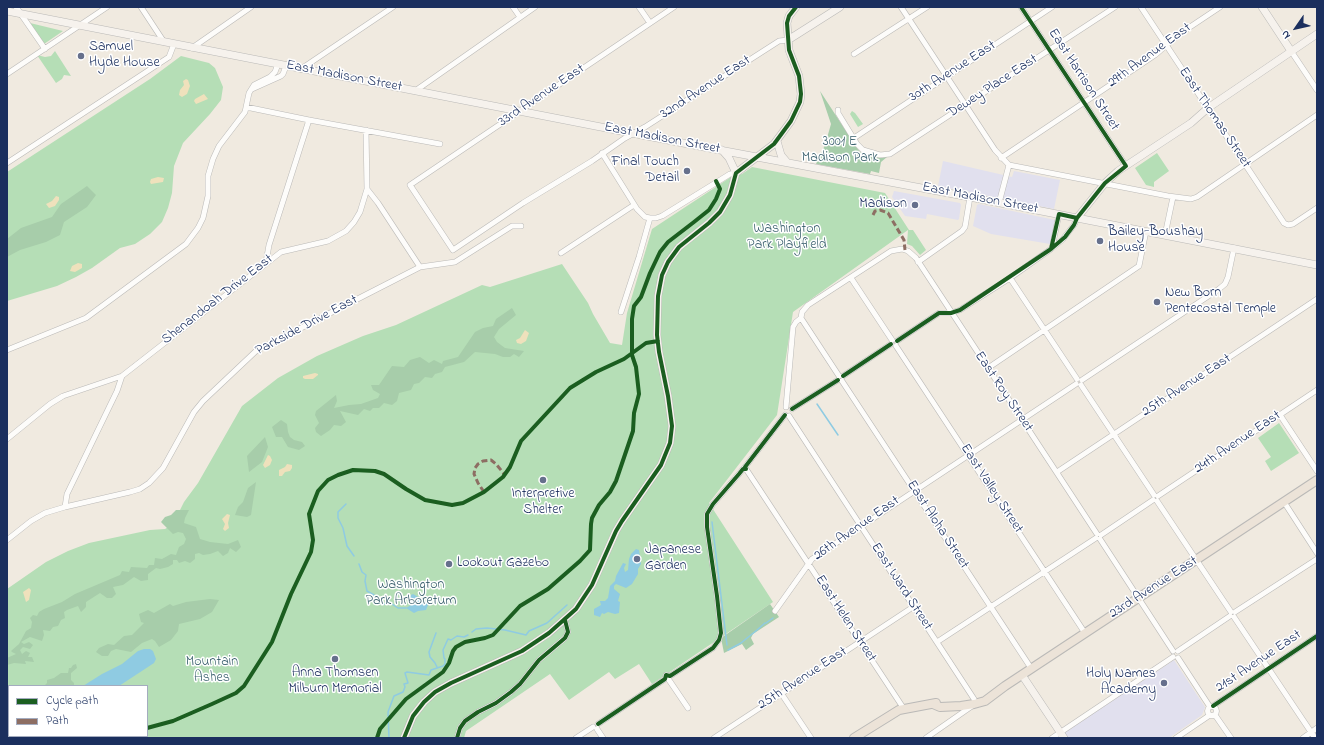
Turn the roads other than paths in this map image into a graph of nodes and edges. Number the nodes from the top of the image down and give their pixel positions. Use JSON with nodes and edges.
{"nodes":[{"id":1,"x":16,"y":7,"type":"edge"},
{"id":2,"x":108,"y":7,"type":"edge"},
{"id":3,"x":140,"y":7,"type":"edge"},
{"id":4,"x":251,"y":7,"type":"edge"},
{"id":5,"x":391,"y":7,"type":"edge"},
{"id":6,"x":514,"y":7,"type":"edge"},
{"id":7,"x":535,"y":7,"type":"edge"},
{"id":8,"x":639,"y":7,"type":"edge"},
{"id":9,"x":674,"y":7,"type":"edge"},
{"id":10,"x":796,"y":7,"type":"edge"},
{"id":11,"x":840,"y":7,"type":"edge"},
{"id":12,"x":900,"y":7,"type":"edge"},
{"id":13,"x":927,"y":7,"type":"edge"},
{"id":14,"x":1021,"y":7,"type":"edge"},
{"id":15,"x":1052,"y":7,"type":"edge"},
{"id":16,"x":1115,"y":7,"type":"edge"},
{"id":17,"x":1141,"y":7,"type":"edge"},
{"id":18,"x":1220,"y":7,"type":"edge"},
{"id":19,"x":1262,"y":7,"type":"edge"},
{"id":20,"x":7,"y":12,"type":"edge"},
{"id":21,"x":20,"y":14,"type":"junction"},
{"id":22,"x":520,"y":17,"type":"junction"},
{"id":23,"x":908,"y":19,"type":"junction"},
{"id":24,"x":1030,"y":21,"type":"junction"},
{"id":25,"x":650,"y":22,"type":"junction"},
{"id":26,"x":80,"y":26,"type":"junction"},
{"id":27,"x":1317,"y":34,"type":"edge"},
{"id":28,"x":788,"y":40,"type":"junction"},
{"id":29,"x":164,"y":42,"type":"junction"},
{"id":30,"x":174,"y":44,"type":"junction"},
{"id":31,"x":1166,"y":45,"type":"junction"},
{"id":32,"x":192,"y":48,"type":"junction"},
{"id":33,"x":45,"y":49,"type":"junction"},
{"id":34,"x":1049,"y":50,"type":"junction"},
{"id":35,"x":1291,"y":51,"type":"junction"},
{"id":36,"x":854,"y":54,"type":"dead end"},
{"id":37,"x":278,"y":64,"type":"junction"},
{"id":38,"x":286,"y":66,"type":"junction"},
{"id":39,"x":301,"y":69,"type":"junction"},
{"id":40,"x":7,"y":74,"type":"edge"},
{"id":41,"x":946,"y":77,"type":"junction"},
{"id":42,"x":252,"y":89,"type":"junction"},
{"id":43,"x":1317,"y":90,"type":"edge"},
{"id":44,"x":415,"y":91,"type":"junction"},
{"id":45,"x":1084,"y":103,"type":"junction"},
{"id":46,"x":965,"y":105,"type":"junction"},
{"id":47,"x":246,"y":107,"type":"junction"},
{"id":48,"x":1208,"y":108,"type":"junction"},
{"id":49,"x":838,"y":110,"type":"dead end"},
{"id":50,"x":520,"y":111,"type":"junction"},
{"id":51,"x":1317,"y":115,"type":"edge"},
{"id":52,"x":309,"y":120,"type":"junction"},
{"id":53,"x":366,"y":130,"type":"junction"},
{"id":54,"x":634,"y":133,"type":"junction"},
{"id":55,"x":854,"y":138,"type":"junction"},
{"id":56,"x":777,"y":141,"type":"junction"},
{"id":57,"x":440,"y":144,"type":"dead end"},
{"id":58,"x":722,"y":150,"type":"junction"},
{"id":59,"x":602,"y":154,"type":"junction"},
{"id":60,"x":757,"y":156,"type":"junction"},
{"id":61,"x":1001,"y":158,"type":"junction"},
{"id":62,"x":786,"y":161,"type":"junction"},
{"id":63,"x":7,"y":163,"type":"edge"},
{"id":64,"x":1245,"y":164,"type":"junction"},
{"id":65,"x":1009,"y":165,"type":"junction"},
{"id":66,"x":1126,"y":166,"type":"junction"},
{"id":67,"x":736,"y":173,"type":"junction"},
{"id":68,"x":1105,"y":183,"type":"junction"},
{"id":69,"x":367,"y":189,"type":"junction"},
{"id":70,"x":970,"y":197,"type":"junction"},
{"id":71,"x":1173,"y":197,"type":"junction"},
{"id":72,"x":1000,"y":203,"type":"junction"},
{"id":73,"x":634,"y":205,"type":"junction"},
{"id":74,"x":1317,"y":208,"type":"edge"},
{"id":75,"x":1059,"y":214,"type":"junction"},
{"id":76,"x":650,"y":218,"type":"junction"},
{"id":77,"x":1077,"y":218,"type":"junction"},
{"id":78,"x":522,"y":226,"type":"dead end"},
{"id":79,"x":1146,"y":231,"type":"junction"},
{"id":80,"x":1165,"y":235,"type":"junction"},
{"id":81,"x":1234,"y":248,"type":"junction"},
{"id":82,"x":1051,"y":249,"type":"junction"},
{"id":83,"x":453,"y":250,"type":"joint"},
{"id":84,"x":561,"y":253,"type":"dead end"},
{"id":85,"x":266,"y":262,"type":"junction"},
{"id":86,"x":918,"y":262,"type":"junction"},
{"id":87,"x":1317,"y":265,"type":"edge"},
{"id":88,"x":420,"y":267,"type":"junction"},
{"id":89,"x":851,"y":278,"type":"junction"},
{"id":90,"x":1010,"y":278,"type":"junction"},
{"id":91,"x":1317,"y":299,"type":"edge"},
{"id":92,"x":621,"y":312,"type":"dead end"},
{"id":93,"x":951,"y":313,"type":"junction"},
{"id":94,"x":801,"y":318,"type":"junction"},
{"id":95,"x":1044,"y":330,"type":"junction"},
{"id":96,"x":894,"y":343,"type":"junction"},
{"id":97,"x":7,"y":350,"type":"edge"},
{"id":98,"x":988,"y":368,"type":"junction"},
{"id":99,"x":122,"y":376,"type":"junction"},
{"id":100,"x":840,"y":378,"type":"junction"},
{"id":101,"x":1079,"y":382,"type":"junction"},
{"id":102,"x":1317,"y":390,"type":"edge"},
{"id":103,"x":786,"y":407,"type":"junction"},
{"id":104,"x":792,"y":409,"type":"junction"},
{"id":105,"x":787,"y":415,"type":"junction"},
{"id":106,"x":1280,"y":415,"type":"junction"},
{"id":107,"x":1022,"y":420,"type":"junction"},
{"id":108,"x":1113,"y":434,"type":"junction"},
{"id":109,"x":7,"y":439,"type":"edge"},
{"id":110,"x":968,"y":455,"type":"junction"},
{"id":111,"x":745,"y":468,"type":"junction"},
{"id":112,"x":1057,"y":472,"type":"junction"},
{"id":113,"x":1317,"y":472,"type":"edge"},
{"id":114,"x":1317,"y":480,"type":"edge"},
{"id":115,"x":914,"y":490,"type":"junction"},
{"id":116,"x":1156,"y":498,"type":"junction"},
{"id":117,"x":1284,"y":502,"type":"junction"},
{"id":118,"x":66,"y":507,"type":"junction"},
{"id":119,"x":861,"y":526,"type":"junction"},
{"id":120,"x":1098,"y":536,"type":"junction"},
{"id":121,"x":7,"y":540,"type":"edge"},
{"id":122,"x":1317,"y":556,"type":"edge"},
{"id":123,"x":1196,"y":560,"type":"junction"},
{"id":124,"x":809,"y":563,"type":"junction"},
{"id":125,"x":1044,"y":571,"type":"junction"},
{"id":126,"x":1138,"y":598,"type":"junction"},
{"id":127,"x":913,"y":607,"type":"junction"},
{"id":128,"x":990,"y":607,"type":"junction"},
{"id":129,"x":775,"y":611,"type":"dead end"},
{"id":130,"x":1233,"y":614,"type":"junction"},
{"id":131,"x":565,"y":620,"type":"junction"},
{"id":132,"x":1085,"y":633,"type":"junction"},
{"id":133,"x":1317,"y":636,"type":"edge"},
{"id":134,"x":860,"y":642,"type":"junction"},
{"id":135,"x":936,"y":642,"type":"junction"},
{"id":136,"x":1176,"y":651,"type":"junction"},
{"id":137,"x":1176,"y":658,"type":"junction"},
{"id":138,"x":1031,"y":668,"type":"junction"},
{"id":139,"x":1268,"y":668,"type":"junction"},
{"id":140,"x":1022,"y":674,"type":"junction"},
{"id":141,"x":668,"y":679,"type":"junction"},
{"id":142,"x":781,"y":693,"type":"junction"},
{"id":143,"x":974,"y":701,"type":"junction"},
{"id":144,"x":1212,"y":706,"type":"junction"},
{"id":145,"x":688,"y":708,"type":"dead end"},
{"id":146,"x":904,"y":708,"type":"junction"},
{"id":147,"x":1213,"y":715,"type":"junction"},
{"id":148,"x":596,"y":726,"type":"junction"},
{"id":149,"x":1317,"y":728,"type":"edge"},
{"id":150,"x":1311,"y":732,"type":"junction"},
{"id":151,"x":1062,"y":735,"type":"edge"},
{"id":152,"x":404,"y":738,"type":"edge"},
{"id":153,"x":457,"y":738,"type":"edge"},
{"id":154,"x":576,"y":738,"type":"edge"},
{"id":155,"x":603,"y":738,"type":"edge"},
{"id":156,"x":714,"y":738,"type":"edge"},
{"id":157,"x":811,"y":738,"type":"edge"},
{"id":158,"x":854,"y":738,"type":"edge"},
{"id":159,"x":926,"y":738,"type":"edge"},
{"id":160,"x":1052,"y":738,"type":"edge"},
{"id":161,"x":1176,"y":738,"type":"edge"},
{"id":162,"x":1231,"y":738,"type":"edge"},
{"id":163,"x":1303,"y":738,"type":"edge"},
{"id":164,"x":1315,"y":738,"type":"edge"}],
"edges":[{"from":1,"to":21,"type":"street"},
{"from":2,"to":26,"type":"street"},
{"from":3,"to":29,"type":"street"},
{"from":4,"to":32,"type":"street"},
{"from":5,"to":39,"type":"street"},
{"from":6,"to":22,"type":"street"},
{"from":7,"to":22,"type":"street"},
{"from":8,"to":25,"type":"street"},
{"from":9,"to":25,"type":"street","name":"33rd Avenue East"},
{"from":10,"to":28,"type":"main road"},
{"from":11,"to":28,"type":"main road","name":"32nd Avenue East"},
{"from":12,"to":23,"type":"street"},
{"from":13,"to":23,"type":"street"},
{"from":14,"to":24,"type":"street","name":"East Harrison Street"},
{"from":15,"to":24,"type":"street","name":"30th Avenue East"},
{"from":16,"to":34,"type":"street","name":"Dewey Place East"},
{"from":17,"to":31,"type":"street","name":"East Thomas Street"},
{"from":18,"to":31,"type":"street","name":"29th Avenue East"},
{"from":19,"to":35,"type":"main road"},
{"from":20,"to":21,"type":"main road","name":"East Madison Street"},
{"from":21,"to":26,"type":"main road","name":"East Madison Street"},
{"from":21,"to":33,"type":"street"},
{"from":22,"to":44,"type":"street"},
{"from":23,"to":36,"type":"street"},
{"from":23,"to":41,"type":"street"},
{"from":24,"to":34,"type":"street","name":"East Harrison Street"},
{"from":24,"to":41,"type":"street","name":"30th Avenue East"},
{"from":25,"to":50,"type":"street","name":"33rd Avenue East"},
{"from":26,"to":29,"type":"main road","name":"East Madison Street"},
{"from":26,"to":33,"type":"street"},
{"from":27,"to":35,"type":"main road"},
{"from":28,"to":54,"type":"street","name":"32nd Avenue East"},
{"from":28,"to":56,"type":"main road"},
{"from":29,"to":30,"type":"main road","name":"East Madison Street"},
{"from":30,"to":32,"type":"main road","name":"East Madison Street"},
{"from":30,"to":63,"type":"street"},
{"from":31,"to":45,"type":"street","name":"29th Avenue East"},
{"from":31,"to":48,"type":"street","name":"East Thomas Street"},
{"from":32,"to":37,"type":"main road","name":"East Madison Street"},
{"from":33,"to":40,"type":"street"},
{"from":34,"to":45,"type":"street","name":"East Harrison Street"},
{"from":34,"to":46,"type":"street","name":"Dewey Place East"},
{"from":35,"to":43,"type":"street"},
{"from":35,"to":48,"type":"main road"},
{"from":37,"to":38,"type":"main road","name":"East Madison Street"},
{"from":37,"to":42,"type":"street"},
{"from":38,"to":39,"type":"main road","name":"East Madison Street"},
{"from":38,"to":42,"type":"street"},
{"from":39,"to":44,"type":"main road","name":"East Madison Street"},
{"from":41,"to":46,"type":"street"},
{"from":41,"to":55,"type":"street","name":"30th Avenue East"},
{"from":42,"to":47,"type":"street"},
{"from":44,"to":50,"type":"main road","name":"East Madison Street"},
{"from":45,"to":61,"type":"street","name":"29th Avenue East"},
{"from":45,"to":66,"type":"street","name":"East Harrison Street"},
{"from":46,"to":55,"type":"street","name":"Dewey Place East"},
{"from":46,"to":61,"type":"street"},
{"from":47,"to":52,"type":"street"},
{"from":47,"to":97,"type":"street"},
{"from":48,"to":64,"type":"street","name":"East Thomas Street"},
{"from":48,"to":66,"type":"main road"},
{"from":49,"to":55,"type":"street"},
{"from":50,"to":54,"type":"main road","name":"East Madison Street"},
{"from":50,"to":83,"type":"street","name":"33rd Avenue East"},
{"from":51,"to":64,"type":"street"},
{"from":52,"to":53,"type":"street"},
{"from":52,"to":85,"type":"street"},
{"from":53,"to":57,"type":"street"},
{"from":53,"to":69,"type":"street","name":"Shenandoah Drive East"},
{"from":54,"to":58,"type":"main road","name":"East Madison Street"},
{"from":54,"to":59,"type":"street","name":"32nd Avenue East"},
{"from":56,"to":60,"type":"main road"},
{"from":56,"to":62,"type":"main road"},
{"from":58,"to":60,"type":"main road","name":"East Madison Street"},
{"from":58,"to":67,"type":"main road"},
{"from":59,"to":73,"type":"street"},
{"from":59,"to":83,"type":"street","name":"32nd Avenue East"},
{"from":60,"to":62,"type":"main road","name":"East Madison Street"},
{"from":60,"to":67,"type":"main road"},
{"from":61,"to":65,"type":"street"},
{"from":62,"to":70,"type":"main road","name":"East Madison Street"},
{"from":64,"to":71,"type":"street"},
{"from":64,"to":74,"type":"street","name":"East Thomas Street"},
{"from":65,"to":68,"type":"street"},
{"from":65,"to":72,"type":"street"},
{"from":66,"to":68,"type":"main road"},
{"from":67,"to":76,"type":"street"},
{"from":67,"to":131,"type":"main road"},
{"from":68,"to":71,"type":"street"},
{"from":68,"to":77,"type":"main road"},
{"from":69,"to":85,"type":"street","name":"Shenandoah Drive East"},
{"from":69,"to":88,"type":"street"},
{"from":70,"to":72,"type":"main road","name":"East Madison Street"},
{"from":70,"to":86,"type":"street"},
{"from":71,"to":80,"type":"street"},
{"from":72,"to":75,"type":"main road","name":"East Madison Street"},
{"from":73,"to":76,"type":"street"},
{"from":73,"to":84,"type":"street"},
{"from":75,"to":77,"type":"main road","name":"East Madison Street"},
{"from":75,"to":82,"type":"street"},
{"from":76,"to":92,"type":"street"},
{"from":77,"to":79,"type":"main road","name":"East Madison Street"},
{"from":77,"to":82,"type":"street"},
{"from":78,"to":88,"type":"street","name":"Parkside Drive East"},
{"from":79,"to":80,"type":"main road","name":"East Madison Street"},
{"from":79,"to":95,"type":"street"},
{"from":80,"to":81,"type":"main road","name":"East Madison Street"},
{"from":81,"to":87,"type":"main road","name":"East Madison Street"},
{"from":81,"to":101,"type":"street","name":"26th Avenue East"},
{"from":82,"to":90,"type":"street"},
{"from":85,"to":99,"type":"street","name":"Shenandoah Drive East"},
{"from":86,"to":89,"type":"street","name":"East Roy Street"},
{"from":86,"to":93,"type":"street","name":"East Roy Street"},
{"from":88,"to":118,"type":"street","name":"Parkside Drive East"},
{"from":89,"to":94,"type":"street"},
{"from":89,"to":96,"type":"street","name":"East Valley Street"},
{"from":90,"to":93,"type":"street"},
{"from":90,"to":95,"type":"street"},
{"from":91,"to":108,"type":"street","name":"25th Avenue East"},
{"from":93,"to":96,"type":"street"},
{"from":93,"to":98,"type":"street","name":"East Roy Street"},
{"from":94,"to":100,"type":"street","name":"East Aloha Street"},
{"from":94,"to":103,"type":"street"},
{"from":95,"to":98,"type":"street"},
{"from":95,"to":101,"type":"street"},
{"from":96,"to":100,"type":"street"},
{"from":96,"to":110,"type":"street","name":"East Valley Street"},
{"from":98,"to":107,"type":"street","name":"East Roy Street"},
{"from":99,"to":109,"type":"street","name":"Shenandoah Drive East"},
{"from":99,"to":118,"type":"street"},
{"from":100,"to":104,"type":"street"},
{"from":100,"to":115,"type":"street","name":"East Aloha Street"},
{"from":101,"to":107,"type":"street","name":"26th Avenue East"},
{"from":101,"to":108,"type":"street"},
{"from":102,"to":106,"type":"street","name":"24th Avenue East"},
{"from":103,"to":104,"type":"street"},
{"from":103,"to":105,"type":"street"},
{"from":104,"to":105,"type":"street"},
{"from":105,"to":111,"type":"street"},
{"from":105,"to":119,"type":"street","name":"East Ward Street"},
{"from":106,"to":113,"type":"street"},
{"from":106,"to":116,"type":"street","name":"24th Avenue East"},
{"from":107,"to":110,"type":"street","name":"26th Avenue East"},
{"from":107,"to":112,"type":"street","name":"East Roy Street"},
{"from":108,"to":112,"type":"street","name":"25th Avenue East"},
{"from":108,"to":116,"type":"street"},
{"from":110,"to":115,"type":"street","name":"26th Avenue East"},
{"from":110,"to":125,"type":"street","name":"East Valley Street"},
{"from":111,"to":124,"type":"street","name":"East Helen Street"},
{"from":111,"to":141,"type":"street"},
{"from":112,"to":120,"type":"street","name":"East Roy Street"},
{"from":114,"to":117,"type":"main road","name":"23rd Avenue East"},
{"from":115,"to":119,"type":"street","name":"26th Avenue East"},
{"from":115,"to":128,"type":"street","name":"East Aloha Street"},
{"from":116,"to":120,"type":"street","name":"24th Avenue East"},
{"from":116,"to":123,"type":"street"},
{"from":117,"to":122,"type":"street"},
{"from":117,"to":123,"type":"main road","name":"23rd Avenue East"},
{"from":118,"to":121,"type":"street","name":"Parkside Drive East"},
{"from":119,"to":124,"type":"street","name":"26th Avenue East"},
{"from":119,"to":127,"type":"street","name":"East Ward Street"},
{"from":120,"to":125,"type":"street","name":"24th Avenue East"},
{"from":120,"to":126,"type":"street","name":"East Roy Street"},
{"from":122,"to":130,"type":"street"},
{"from":123,"to":126,"type":"main road","name":"23rd Avenue East"},
{"from":123,"to":130,"type":"street"},
{"from":124,"to":129,"type":"street","name":"26th Avenue East"},
{"from":124,"to":134,"type":"street","name":"East Helen Street"},
{"from":125,"to":128,"type":"street","name":"24th Avenue East"},
{"from":125,"to":132,"type":"street","name":"East Valley Street"},
{"from":126,"to":132,"type":"main road","name":"23rd Avenue East"},
{"from":126,"to":136,"type":"street","name":"East Roy Street"},
{"from":127,"to":134,"type":"street","name":"25th Avenue East"},
{"from":127,"to":135,"type":"street","name":"East Ward Street"},
{"from":128,"to":135,"type":"street","name":"24th Avenue East"},
{"from":128,"to":138,"type":"street","name":"East Aloha Street"},
{"from":130,"to":136,"type":"street"},
{"from":130,"to":139,"type":"street"},
{"from":131,"to":152,"type":"main road"},
{"from":131,"to":153,"type":"street"},
{"from":132,"to":138,"type":"main road","name":"23rd Avenue East"},
{"from":133,"to":139,"type":"street","name":"21st Avenue East"},
{"from":134,"to":142,"type":"street","name":"25th Avenue East"},
{"from":134,"to":146,"type":"street","name":"East Helen Street"},
{"from":135,"to":143,"type":"street","name":"East Ward Street"},
{"from":136,"to":137,"type":"street"},
{"from":137,"to":144,"type":"street"},
{"from":137,"to":151,"type":"street"},
{"from":138,"to":140,"type":"main road","name":"23rd Avenue East"},
{"from":139,"to":144,"type":"street","name":"21st Avenue East"},
{"from":139,"to":150,"type":"street"},
{"from":140,"to":143,"type":"main road","name":"23rd Avenue East"},
{"from":140,"to":151,"type":"main road"},
{"from":141,"to":145,"type":"street"},
{"from":141,"to":148,"type":"street"},
{"from":142,"to":156,"type":"street","name":"25th Avenue East"},
{"from":142,"to":157,"type":"street"},
{"from":143,"to":146,"type":"main road"},
{"from":143,"to":159,"type":"street","name":"23rd Avenue East"},
{"from":144,"to":147,"type":"street"},
{"from":146,"to":158,"type":"main road"},
{"from":147,"to":161,"type":"street"},
{"from":147,"to":162,"type":"street"},
{"from":148,"to":154,"type":"street"},
{"from":148,"to":155,"type":"street"},
{"from":149,"to":150,"type":"street"},
{"from":150,"to":163,"type":"street"},
{"from":150,"to":164,"type":"street"},
{"from":151,"to":160,"type":"street"}]}
